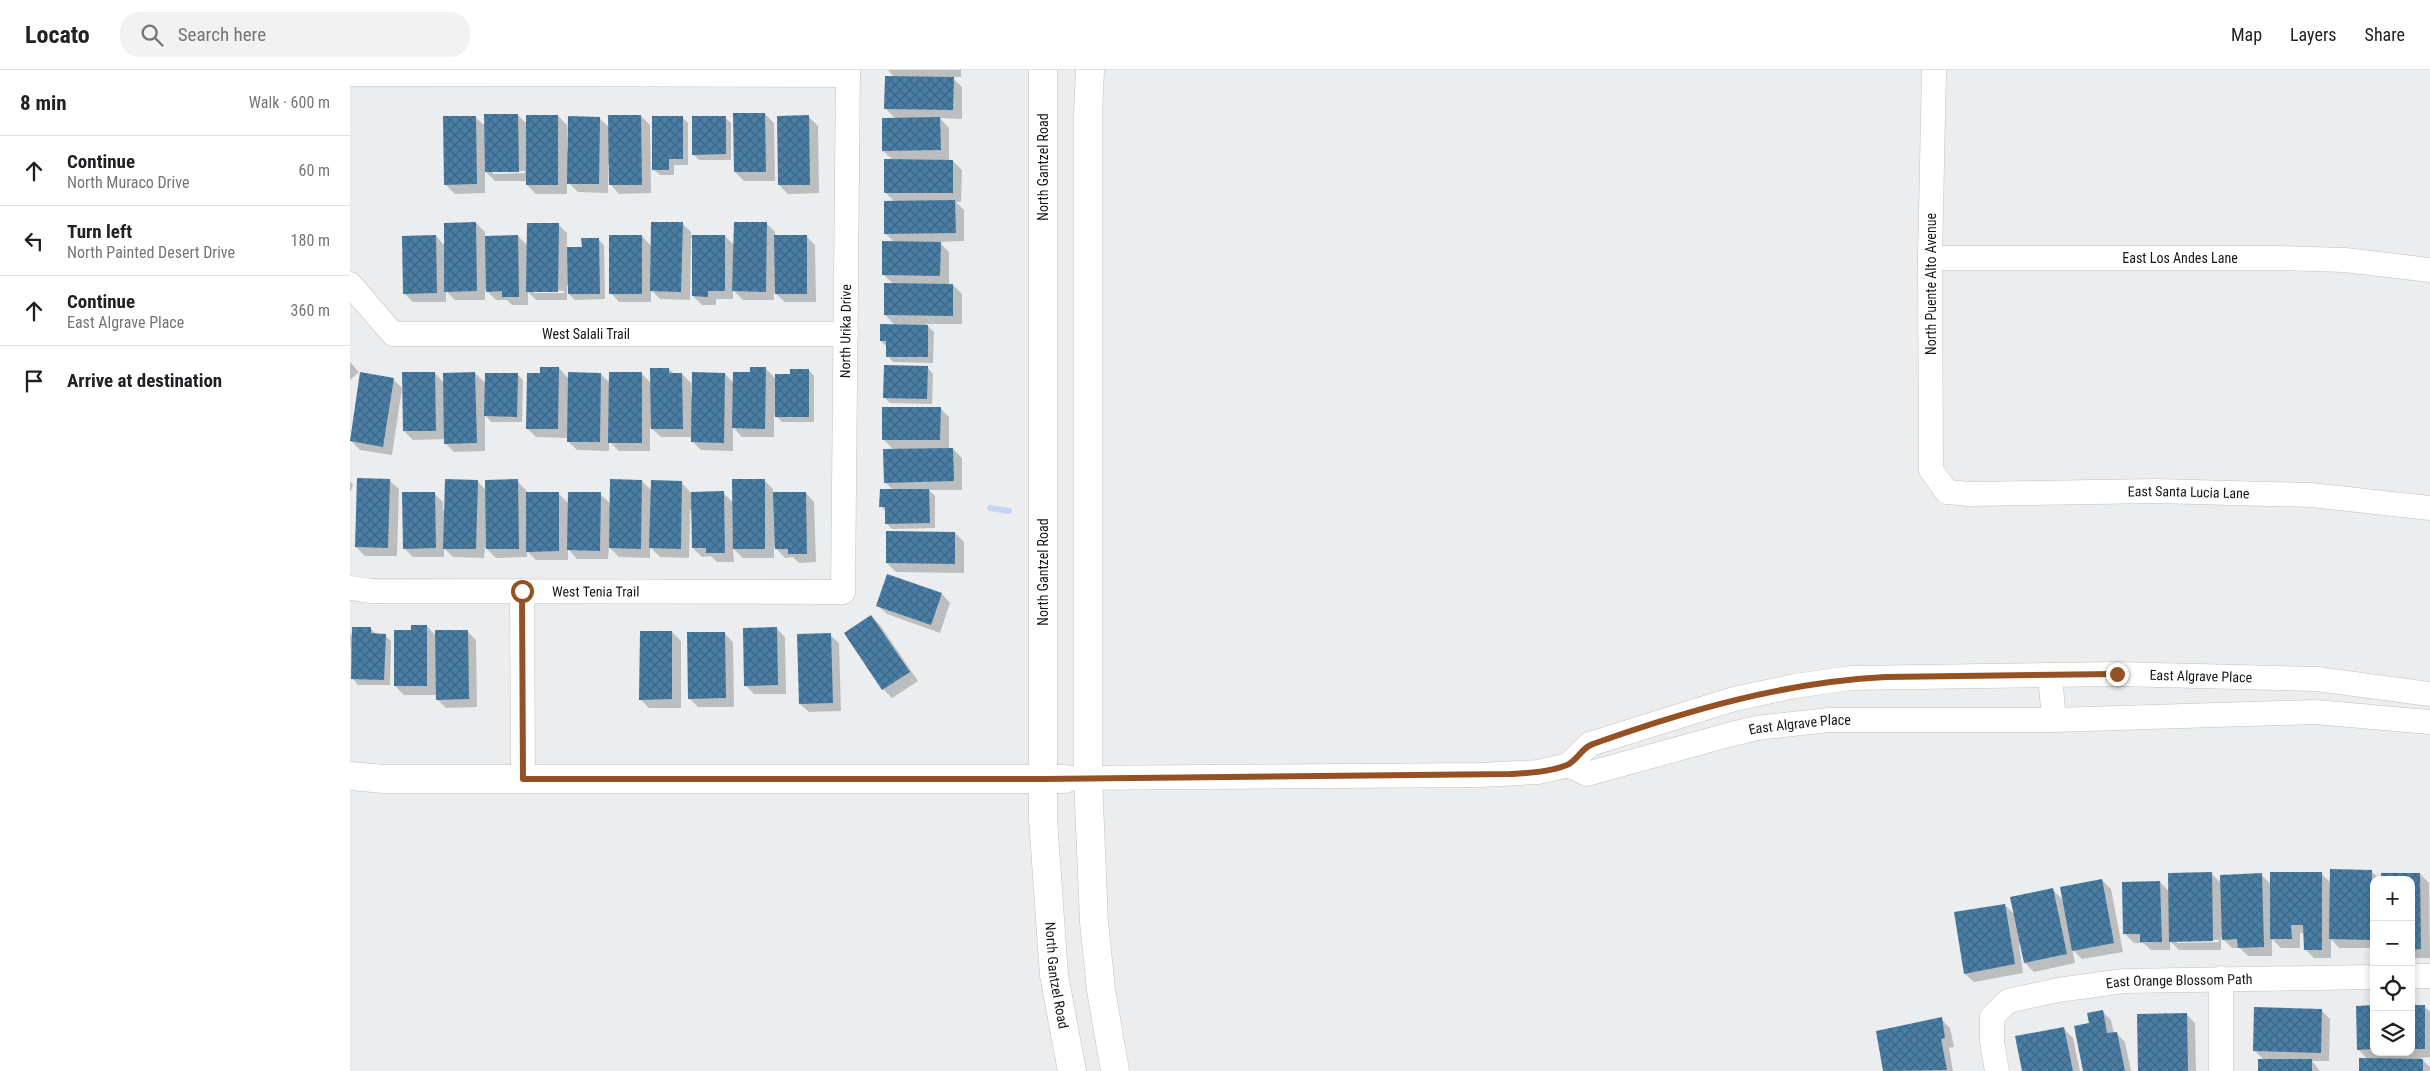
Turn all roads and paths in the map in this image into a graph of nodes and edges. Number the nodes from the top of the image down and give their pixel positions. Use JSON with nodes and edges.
{"nodes":[{"id":1,"x":1043,"y":70,"type":"edge"},
{"id":2,"x":1090,"y":70,"type":"edge"},
{"id":3,"x":1934,"y":70,"type":"edge"},
{"id":4,"x":848,"y":72,"type":"edge"},
{"id":5,"x":350,"y":74,"type":"edge"},
{"id":6,"x":1930,"y":258,"type":"junction"},
{"id":7,"x":2430,"y":270,"type":"edge"},
{"id":8,"x":350,"y":284,"type":"edge"},
{"id":9,"x":846,"y":334,"type":"junction"},
{"id":10,"x":1947,"y":492,"type":"joint"},
{"id":11,"x":2430,"y":508,"type":"edge"},
{"id":12,"x":350,"y":588,"type":"edge"},
{"id":13,"x":522,"y":591,"type":"junction"},
{"id":14,"x":842,"y":592,"type":"joint"},
{"id":15,"x":2050,"y":675,"type":"junction"},
{"id":16,"x":2430,"y":694,"type":"edge"},
{"id":17,"x":2054,"y":720,"type":"junction"},
{"id":18,"x":2430,"y":722,"type":"edge"},
{"id":19,"x":1568,"y":765,"type":"junction"},
{"id":20,"x":350,"y":776,"type":"edge"},
{"id":21,"x":523,"y":779,"type":"junction"},
{"id":22,"x":1065,"y":779,"type":"junction"},
{"id":23,"x":2415,"y":976,"type":"edge"},
{"id":24,"x":2430,"y":976,"type":"edge"},
{"id":25,"x":2370,"y":977,"type":"edge"},
{"id":26,"x":2221,"y":978,"type":"junction"},
{"id":27,"x":1072,"y":1071,"type":"edge"},
{"id":28,"x":1115,"y":1071,"type":"edge"},
{"id":29,"x":1997,"y":1071,"type":"edge"},
{"id":30,"x":2222,"y":1071,"type":"edge"}],
"edges":[{"from":1,"to":22,"type":"main road","name":"North Gantzel Road"},
{"from":2,"to":22,"type":"main road","name":"North Gantzel Road"},
{"from":3,"to":6,"type":"street","name":"North Puente Alto Avenue"},
{"from":4,"to":5,"type":"street"},
{"from":4,"to":9,"type":"street","name":"North Urika Drive"},
{"from":6,"to":7,"type":"street","name":"East Los Andes Lane"},
{"from":6,"to":10,"type":"street","name":"North Puente Alto Avenue"},
{"from":8,"to":9,"type":"street","name":"West Salali Trail"},
{"from":9,"to":14,"type":"street","name":"North Urika Drive"},
{"from":10,"to":11,"type":"street","name":"East Santa Lucia Lane"},
{"from":12,"to":13,"type":"street","name":"West Tenia Trail"},
{"from":13,"to":14,"type":"street","name":"West Tenia Trail"},
{"from":13,"to":21,"type":"street"},
{"from":15,"to":16,"type":"street","name":"East Algrave Place"},
{"from":15,"to":17,"type":"street"},
{"from":15,"to":19,"type":"street","name":"East Algrave Place"},
{"from":17,"to":18,"type":"street","name":"East Algrave Place"},
{"from":17,"to":19,"type":"street","name":"East Algrave Place"},
{"from":19,"to":22,"type":"street"},
{"from":20,"to":21,"type":"main road"},
{"from":21,"to":22,"type":"main road"},
{"from":22,"to":27,"type":"main road","name":"North Gantzel Road"},
{"from":22,"to":28,"type":"main road","name":"North Gantzel Road"},
{"from":23,"to":24,"type":"street"},
{"from":25,"to":26,"type":"street","name":"East Orange Blossom Path"},
{"from":26,"to":29,"type":"street","name":"East Orange Blossom Path"},
{"from":26,"to":30,"type":"street"}]}
